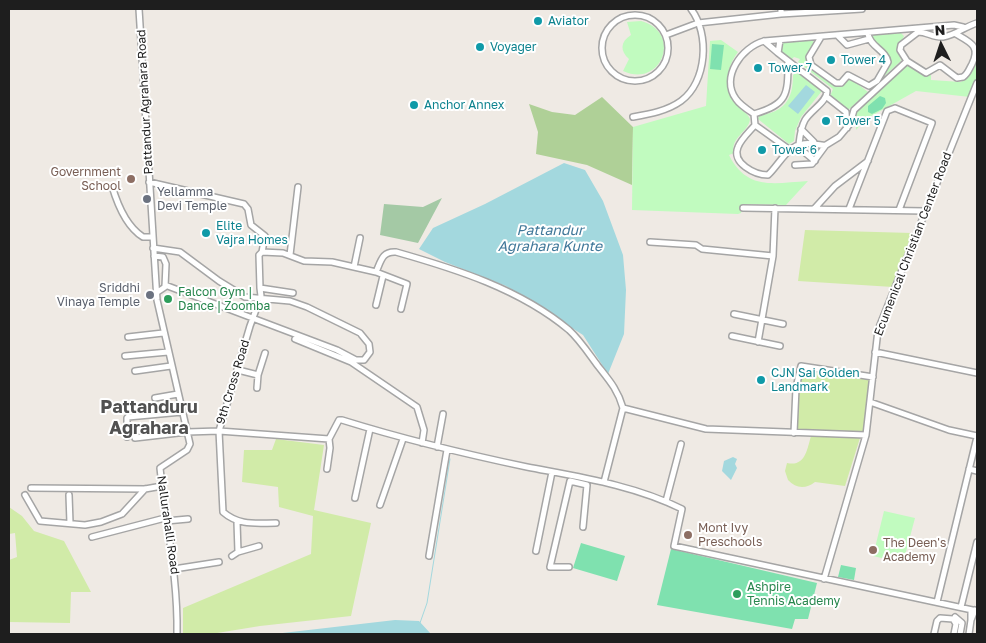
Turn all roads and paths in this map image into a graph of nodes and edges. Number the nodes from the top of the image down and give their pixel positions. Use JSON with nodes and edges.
{"nodes":[{"id":1,"x":139,"y":9,"type":"edge"},
{"id":2,"x":692,"y":9,"type":"edge"},
{"id":3,"x":862,"y":9,"type":"edge"},
{"id":4,"x":781,"y":12,"type":"edge"},
{"id":5,"x":698,"y":22,"type":"junction"},
{"id":6,"x":977,"y":23,"type":"edge"},
{"id":7,"x":963,"y":27,"type":"junction"},
{"id":8,"x":956,"y":34,"type":"junction"},
{"id":9,"x":666,"y":35,"type":"junction"},
{"id":10,"x":821,"y":36,"type":"junction"},
{"id":11,"x":838,"y":36,"type":"junction"},
{"id":12,"x":869,"y":37,"type":"junction"},
{"id":13,"x":780,"y":40,"type":"junction"},
{"id":14,"x":764,"y":41,"type":"junction"},
{"id":15,"x":975,"y":42,"type":"edge"},
{"id":16,"x":778,"y":54,"type":"junction"},
{"id":17,"x":907,"y":61,"type":"junction"},
{"id":18,"x":788,"y":62,"type":"junction"},
{"id":19,"x":977,"y":83,"type":"edge"},
{"id":20,"x":868,"y":86,"type":"junction"},
{"id":21,"x":874,"y":92,"type":"junction"},
{"id":22,"x":827,"y":97,"type":"junction"},
{"id":23,"x":754,"y":114,"type":"junction"},
{"id":24,"x":633,"y":117,"type":"dead end"},
{"id":25,"x":755,"y":125,"type":"junction"},
{"id":26,"x":847,"y":128,"type":"junction"},
{"id":27,"x":801,"y":130,"type":"junction"},
{"id":28,"x":814,"y":142,"type":"junction"},
{"id":29,"x":798,"y":145,"type":"junction"},
{"id":30,"x":826,"y":145,"type":"junction"},
{"id":31,"x":790,"y":150,"type":"junction"},
{"id":32,"x":815,"y":161,"type":"junction"},
{"id":33,"x":868,"y":161,"type":"junction"},
{"id":34,"x":796,"y":165,"type":"dead end"},
{"id":35,"x":149,"y":182,"type":"junction"},
{"id":36,"x":112,"y":186,"type":"dead end"},
{"id":37,"x":298,"y":187,"type":"dead end"},
{"id":38,"x":743,"y":208,"type":"dead end"},
{"id":39,"x":775,"y":208,"type":"junction"},
{"id":40,"x":814,"y":209,"type":"junction"},
{"id":41,"x":849,"y":209,"type":"junction"},
{"id":42,"x":899,"y":210,"type":"junction"},
{"id":43,"x":925,"y":211,"type":"junction"},
{"id":44,"x":152,"y":237,"type":"junction"},
{"id":45,"x":360,"y":238,"type":"dead end"},
{"id":46,"x":650,"y":242,"type":"dead end"},
{"id":47,"x":153,"y":248,"type":"junction"},
{"id":48,"x":262,"y":252,"type":"junction"},
{"id":49,"x":290,"y":255,"type":"junction"},
{"id":50,"x":154,"y":256,"type":"junction"},
{"id":51,"x":773,"y":256,"type":"junction"},
{"id":52,"x":354,"y":267,"type":"junction"},
{"id":53,"x":387,"y":270,"type":"dead end"},
{"id":54,"x":376,"y":272,"type":"junction"},
{"id":55,"x":384,"y":276,"type":"junction"},
{"id":56,"x":409,"y":277,"type":"dead end"},
{"id":57,"x":407,"y":284,"type":"junction"},
{"id":58,"x":165,"y":286,"type":"junction"},
{"id":59,"x":260,"y":288,"type":"junction"},
{"id":60,"x":156,"y":293,"type":"junction"},
{"id":61,"x":293,"y":293,"type":"dead end"},
{"id":62,"x":260,"y":299,"type":"junction"},
{"id":63,"x":376,"y":305,"type":"dead end"},
{"id":64,"x":400,"y":309,"type":"dead end"},
{"id":65,"x":734,"y":314,"type":"dead end"},
{"id":66,"x":253,"y":319,"type":"junction"},
{"id":67,"x":762,"y":320,"type":"junction"},
{"id":68,"x":783,"y":324,"type":"dead end"},
{"id":69,"x":163,"y":333,"type":"junction"},
{"id":70,"x":732,"y":336,"type":"dead end"},
{"id":71,"x":128,"y":337,"type":"dead end"},
{"id":72,"x":294,"y":338,"type":"dead end"},
{"id":73,"x":758,"y":342,"type":"junction"},
{"id":74,"x":780,"y":346,"type":"dead end"},
{"id":75,"x":168,"y":352,"type":"junction"},
{"id":76,"x":875,"y":352,"type":"junction"},
{"id":77,"x":265,"y":353,"type":"dead end"},
{"id":78,"x":125,"y":356,"type":"dead end"},
{"id":79,"x":171,"y":366,"type":"junction"},
{"id":80,"x":135,"y":370,"type":"dead end"},
{"id":81,"x":238,"y":370,"type":"junction"},
{"id":82,"x":977,"y":373,"type":"edge"},
{"id":83,"x":258,"y":375,"type":"junction"},
{"id":84,"x":873,"y":376,"type":"junction"},
{"id":85,"x":257,"y":388,"type":"dead end"},
{"id":86,"x":178,"y":394,"type":"junction"},
{"id":87,"x":155,"y":398,"type":"dead end"},
{"id":88,"x":870,"y":402,"type":"junction"},
{"id":89,"x":622,"y":408,"type":"junction"},
{"id":90,"x":182,"y":412,"type":"junction"},
{"id":91,"x":443,"y":414,"type":"dead end"},
{"id":92,"x":370,"y":429,"type":"junction"},
{"id":93,"x":219,"y":431,"type":"junction"},
{"id":94,"x":187,"y":432,"type":"junction"},
{"id":95,"x":794,"y":434,"type":"junction"},
{"id":96,"x":866,"y":436,"type":"junction"},
{"id":97,"x":977,"y":436,"type":"edge"},
{"id":98,"x":127,"y":437,"type":"dead end"},
{"id":99,"x":135,"y":438,"type":"dead end"},
{"id":100,"x":329,"y":439,"type":"junction"},
{"id":101,"x":403,"y":439,"type":"junction"},
{"id":102,"x":422,"y":443,"type":"junction"},
{"id":103,"x":681,"y":444,"type":"dead end"},
{"id":104,"x":437,"y":447,"type":"junction"},
{"id":105,"x":448,"y":450,"type":"junction"},
{"id":106,"x":969,"y":468,"type":"junction"},
{"id":107,"x":327,"y":469,"type":"dead end"},
{"id":108,"x":977,"y":471,"type":"edge"},
{"id":109,"x":552,"y":472,"type":"junction"},
{"id":110,"x":579,"y":480,"type":"junction"},
{"id":111,"x":604,"y":482,"type":"junction"},
{"id":112,"x":162,"y":486,"type":"junction"},
{"id":113,"x":31,"y":488,"type":"dead end"},
{"id":114,"x":145,"y":489,"type":"junction"},
{"id":115,"x":25,"y":495,"type":"dead end"},
{"id":116,"x":69,"y":495,"type":"dead end"},
{"id":117,"x":355,"y":498,"type":"dead end"},
{"id":118,"x":666,"y":501,"type":"junction"},
{"id":119,"x":380,"y":505,"type":"dead end"},
{"id":120,"x":166,"y":519,"type":"junction"},
{"id":121,"x":188,"y":519,"type":"dead end"},
{"id":122,"x":237,"y":522,"type":"junction"},
{"id":123,"x":70,"y":523,"type":"junction"},
{"id":124,"x":276,"y":523,"type":"dead end"},
{"id":125,"x":583,"y":527,"type":"dead end"},
{"id":126,"x":92,"y":538,"type":"dead end"},
{"id":127,"x":977,"y":542,"type":"edge"},
{"id":128,"x":259,"y":546,"type":"dead end"},
{"id":129,"x":536,"y":551,"type":"dead end"},
{"id":130,"x":238,"y":552,"type":"junction"},
{"id":131,"x":232,"y":556,"type":"dead end"},
{"id":132,"x":429,"y":556,"type":"dead end"},
{"id":133,"x":219,"y":562,"type":"dead end"},
{"id":134,"x":569,"y":567,"type":"dead end"},
{"id":135,"x":174,"y":569,"type":"junction"},
{"id":136,"x":824,"y":579,"type":"junction"},
{"id":137,"x":937,"y":602,"type":"junction"},
{"id":138,"x":962,"y":607,"type":"junction"},
{"id":139,"x":975,"y":610,"type":"edge"},
{"id":140,"x":955,"y":617,"type":"dead end"},
{"id":141,"x":177,"y":634,"type":"edge"},
{"id":142,"x":934,"y":634,"type":"edge"},
{"id":143,"x":954,"y":634,"type":"edge"},
{"id":144,"x":960,"y":634,"type":"edge"},
{"id":145,"x":968,"y":634,"type":"edge"}],
"edges":[{"from":1,"to":35,"type":"street","name":"Pattandur Agrahara Road"},
{"from":2,"to":5,"type":"street"},
{"from":3,"to":4,"type":"street"},
{"from":4,"to":5,"type":"street"},
{"from":5,"to":9,"type":"street"},
{"from":5,"to":24,"type":"street"},
{"from":6,"to":7,"type":"street"},
{"from":7,"to":8,"type":"street"},
{"from":7,"to":12,"type":"street"},
{"from":8,"to":15,"type":"street"},
{"from":8,"to":17,"type":"street"},
{"from":9,"to":9,"type":"street"},
{"from":10,"to":11,"type":"street"},
{"from":10,"to":13,"type":"street"},
{"from":10,"to":20,"type":"street"},
{"from":11,"to":12,"type":"street"},
{"from":11,"to":12,"type":"street"},
{"from":12,"to":20,"type":"street"},
{"from":13,"to":14,"type":"street"},
{"from":13,"to":16,"type":"street"},
{"from":14,"to":16,"type":"street"},
{"from":14,"to":23,"type":"street"},
{"from":15,"to":17,"type":"street"},
{"from":16,"to":18,"type":"street"},
{"from":17,"to":21,"type":"street"},
{"from":18,"to":22,"type":"street"},
{"from":18,"to":23,"type":"street"},
{"from":19,"to":43,"type":"street","name":"Ecumenical Christian Center Road"},
{"from":20,"to":21,"type":"street"},
{"from":21,"to":26,"type":"street"},
{"from":22,"to":26,"type":"street"},
{"from":22,"to":27,"type":"street"},
{"from":23,"to":25,"type":"street"},
{"from":25,"to":31,"type":"street"},
{"from":25,"to":31,"type":"street"},
{"from":26,"to":30,"type":"street"},
{"from":27,"to":28,"type":"street"},
{"from":27,"to":29,"type":"street"},
{"from":28,"to":29,"type":"street"},
{"from":28,"to":30,"type":"street"},
{"from":29,"to":31,"type":"street"},
{"from":29,"to":32,"type":"street"},
{"from":30,"to":32,"type":"street"},
{"from":32,"to":34,"type":"street"},
{"from":33,"to":40,"type":"street"},
{"from":33,"to":41,"type":"street"},
{"from":33,"to":42,"type":"street"},
{"from":35,"to":44,"type":"street","name":"Pattandur Agrahara Road"},
{"from":35,"to":48,"type":"street","name":"9th Cross Road"},
{"from":36,"to":44,"type":"street"},
{"from":37,"to":49,"type":"street"},
{"from":38,"to":39,"type":"street"},
{"from":39,"to":40,"type":"street"},
{"from":39,"to":51,"type":"street"},
{"from":40,"to":41,"type":"street"},
{"from":41,"to":42,"type":"street"},
{"from":42,"to":43,"type":"street"},
{"from":43,"to":76,"type":"street","name":"Ecumenical Christian Center Road"},
{"from":44,"to":47,"type":"street","name":"Pattandur Agrahara Road"},
{"from":45,"to":52,"type":"street"},
{"from":46,"to":51,"type":"street"},
{"from":47,"to":50,"type":"street","name":"Pattandur Agrahara Road"},
{"from":47,"to":62,"type":"street"},
{"from":48,"to":49,"type":"street"},
{"from":48,"to":59,"type":"street","name":"9th Cross Road"},
{"from":49,"to":52,"type":"street"},
{"from":50,"to":58,"type":"street"},
{"from":50,"to":60,"type":"street","name":"Pattandur Agrahara Road"},
{"from":51,"to":67,"type":"street"},
{"from":52,"to":54,"type":"street"},
{"from":53,"to":55,"type":"street"},
{"from":54,"to":55,"type":"street"},
{"from":54,"to":89,"type":"street"},
{"from":55,"to":57,"type":"street"},
{"from":55,"to":63,"type":"street"},
{"from":56,"to":57,"type":"street"},
{"from":57,"to":64,"type":"street"},
{"from":58,"to":60,"type":"street"},
{"from":58,"to":66,"type":"street"},
{"from":59,"to":61,"type":"street"},
{"from":59,"to":62,"type":"street","name":"9th Cross Road"},
{"from":60,"to":69,"type":"street","name":"Pattandur Agrahara Road"},
{"from":62,"to":66,"type":"street","name":"9th Cross Road"},
{"from":62,"to":66,"type":"street"},
{"from":65,"to":67,"type":"street"},
{"from":66,"to":81,"type":"street","name":"9th Cross Road"},
{"from":67,"to":68,"type":"street"},
{"from":67,"to":73,"type":"street"},
{"from":69,"to":71,"type":"street"},
{"from":69,"to":75,"type":"street","name":"Pattandur Agrahara Road"},
{"from":70,"to":73,"type":"street"},
{"from":72,"to":102,"type":"street"},
{"from":73,"to":74,"type":"street"},
{"from":75,"to":78,"type":"street"},
{"from":75,"to":79,"type":"street","name":"Pattandur Agrahara Road"},
{"from":76,"to":82,"type":"street"},
{"from":76,"to":84,"type":"street","name":"Ecumenical Christian Center Road"},
{"from":77,"to":83,"type":"street"},
{"from":79,"to":80,"type":"street"},
{"from":79,"to":86,"type":"street","name":"Pattandur Agrahara Road"},
{"from":81,"to":83,"type":"street"},
{"from":81,"to":93,"type":"street","name":"9th Cross Road"},
{"from":83,"to":85,"type":"street"},
{"from":84,"to":88,"type":"street","name":"Ecumenical Christian Center Road"},
{"from":84,"to":95,"type":"street"},
{"from":86,"to":87,"type":"street"},
{"from":86,"to":90,"type":"street","name":"Pattandur Agrahara Road"},
{"from":88,"to":96,"type":"street","name":"Ecumenical Christian Center Road"},
{"from":88,"to":97,"type":"street"},
{"from":89,"to":95,"type":"street"},
{"from":89,"to":111,"type":"street"},
{"from":90,"to":94,"type":"street","name":"Pattandur Agrahara Road"},
{"from":90,"to":98,"type":"street"},
{"from":91,"to":104,"type":"street"},
{"from":92,"to":100,"type":"street"},
{"from":92,"to":101,"type":"street"},
{"from":92,"to":117,"type":"street"},
{"from":93,"to":94,"type":"street"},
{"from":93,"to":100,"type":"street"},
{"from":93,"to":122,"type":"street","name":"9th Cross Road"},
{"from":94,"to":99,"type":"street"},
{"from":94,"to":112,"type":"street","name":"Nallurahalli Road"},
{"from":95,"to":96,"type":"street"},
{"from":96,"to":136,"type":"street","name":"Ecumenical Christian Center Road"},
{"from":97,"to":106,"type":"street"},
{"from":100,"to":107,"type":"street"},
{"from":101,"to":102,"type":"street"},
{"from":101,"to":119,"type":"street"},
{"from":102,"to":104,"type":"street"},
{"from":103,"to":118,"type":"street"},
{"from":104,"to":105,"type":"street"},
{"from":105,"to":109,"type":"street"},
{"from":105,"to":132,"type":"street"},
{"from":106,"to":108,"type":"street"},
{"from":106,"to":137,"type":"street"},
{"from":109,"to":110,"type":"street"},
{"from":109,"to":129,"type":"street"},
{"from":110,"to":111,"type":"street"},
{"from":110,"to":125,"type":"street"},
{"from":110,"to":134,"type":"street"},
{"from":111,"to":118,"type":"street"},
{"from":112,"to":114,"type":"street"},
{"from":112,"to":120,"type":"street","name":"Nallurahalli Road"},
{"from":113,"to":114,"type":"street"},
{"from":114,"to":123,"type":"street"},
{"from":115,"to":123,"type":"street"},
{"from":116,"to":123,"type":"street"},
{"from":118,"to":136,"type":"street"},
{"from":120,"to":121,"type":"street"},
{"from":120,"to":126,"type":"street"},
{"from":120,"to":135,"type":"street","name":"Nallurahalli Road"},
{"from":122,"to":124,"type":"street"},
{"from":122,"to":130,"type":"street"},
{"from":127,"to":138,"type":"street"},
{"from":128,"to":130,"type":"street"},
{"from":130,"to":131,"type":"street"},
{"from":133,"to":135,"type":"street"},
{"from":135,"to":141,"type":"street","name":"Nallurahalli Road"},
{"from":136,"to":137,"type":"street"},
{"from":137,"to":138,"type":"street"},
{"from":138,"to":139,"type":"street"},
{"from":139,"to":145,"type":"street"},
{"from":140,"to":144,"type":"street"},
{"from":142,"to":143,"type":"street"}]}
